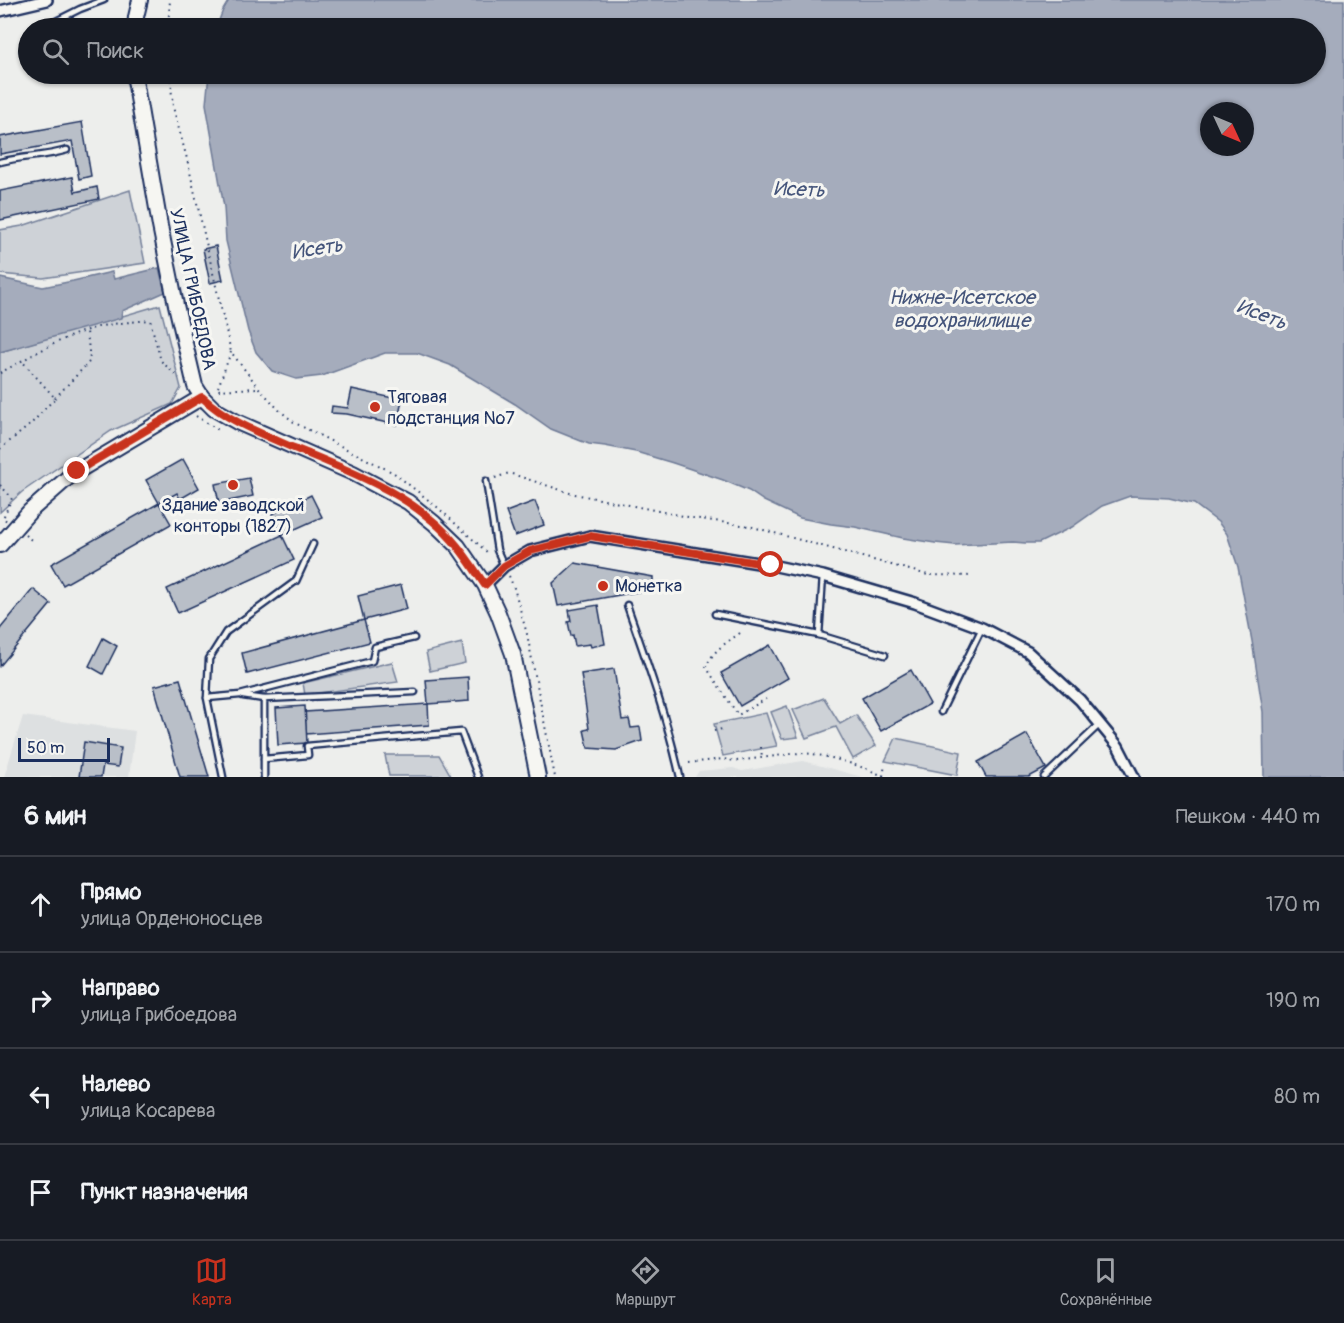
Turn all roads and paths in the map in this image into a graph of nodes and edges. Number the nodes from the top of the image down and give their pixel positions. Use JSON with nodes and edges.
{"nodes":[{"id":1,"x":47,"y":0,"type":"edge"},
{"id":2,"x":104,"y":0,"type":"edge"},
{"id":3,"x":140,"y":0,"type":"edge"},
{"id":4,"x":170,"y":0,"type":"edge"},
{"id":5,"x":26,"y":2,"type":"edge"},
{"id":6,"x":0,"y":11,"type":"edge"},
{"id":7,"x":62,"y":18,"type":"edge"},
{"id":8,"x":136,"y":18,"type":"edge"},
{"id":9,"x":169,"y":18,"type":"edge"},
{"id":10,"x":136,"y":84,"type":"edge"},
{"id":11,"x":171,"y":84,"type":"edge"},
{"id":12,"x":67,"y":150,"type":"dead end"},
{"id":13,"x":0,"y":162,"type":"edge"},
{"id":14,"x":217,"y":297,"type":"dead end"},
{"id":15,"x":87,"y":331,"type":"junction"},
{"id":16,"x":231,"y":352,"type":"dead end"},
{"id":17,"x":21,"y":360,"type":"junction"},
{"id":18,"x":0,"y":373,"type":"edge"},
{"id":19,"x":179,"y":378,"type":"dead end"},
{"id":20,"x":259,"y":388,"type":"dead end"},
{"id":21,"x":202,"y":397,"type":"junction"},
{"id":22,"x":55,"y":398,"type":"junction"},
{"id":23,"x":196,"y":416,"type":"dead end"},
{"id":24,"x":220,"y":431,"type":"dead end"},
{"id":25,"x":0,"y":449,"type":"edge"},
{"id":26,"x":486,"y":482,"type":"joint"},
{"id":27,"x":0,"y":485,"type":"edge"},
{"id":28,"x":3,"y":518,"type":"dead end"},
{"id":29,"x":314,"y":544,"type":"dead end"},
{"id":30,"x":0,"y":545,"type":"edge"},
{"id":31,"x":504,"y":566,"type":"junction"},
{"id":32,"x":823,"y":576,"type":"junction"},
{"id":33,"x":973,"y":576,"type":"dead end"},
{"id":34,"x":485,"y":585,"type":"junction"},
{"id":35,"x":627,"y":605,"type":"dead end"},
{"id":36,"x":715,"y":614,"type":"dead end"},
{"id":37,"x":982,"y":628,"type":"junction"},
{"id":38,"x":741,"y":633,"type":"dead end"},
{"id":39,"x":819,"y":635,"type":"junction"},
{"id":40,"x":414,"y":638,"type":"dead end"},
{"id":41,"x":885,"y":655,"type":"dead end"},
{"id":42,"x":415,"y":692,"type":"dead end"},
{"id":43,"x":240,"y":695,"type":"junction"},
{"id":44,"x":207,"y":698,"type":"junction"},
{"id":45,"x":264,"y":699,"type":"junction"},
{"id":46,"x":766,"y":699,"type":"dead end"},
{"id":47,"x":941,"y":712,"type":"dead end"},
{"id":48,"x":1100,"y":724,"type":"junction"},
{"id":49,"x":722,"y":729,"type":"dead end"},
{"id":50,"x":714,"y":731,"type":"dead end"},
{"id":51,"x":761,"y":747,"type":"dead end"},
{"id":52,"x":762,"y":758,"type":"junction"},
{"id":53,"x":264,"y":759,"type":"junction"},
{"id":54,"x":689,"y":763,"type":"dead end"},
{"id":55,"x":885,"y":765,"type":"dead end"},
{"id":56,"x":883,"y":776,"type":"edge"},
{"id":57,"x":223,"y":777,"type":"edge"},
{"id":58,"x":264,"y":777,"type":"edge"},
{"id":59,"x":478,"y":777,"type":"edge"},
{"id":60,"x":538,"y":777,"type":"edge"},
{"id":61,"x":680,"y":777,"type":"edge"},
{"id":62,"x":1044,"y":777,"type":"edge"},
{"id":63,"x":1134,"y":777,"type":"edge"}],
"edges":[{"from":1,"to":5,"type":"street"},
{"from":2,"to":7,"type":"lane"},
{"from":3,"to":8,"type":"main road"},
{"from":4,"to":9,"type":"path"},
{"from":5,"to":6,"type":"street"},
{"from":10,"to":21,"type":"main road","name":"УЛИЦА ГРИБОЕДОВА"},
{"from":11,"to":14,"type":"path"},
{"from":12,"to":13,"type":"lane"},
{"from":15,"to":17,"type":"path"},
{"from":15,"to":19,"type":"path"},
{"from":15,"to":22,"type":"path"},
{"from":16,"to":20,"type":"path"},
{"from":17,"to":18,"type":"path"},
{"from":17,"to":22,"type":"path"},
{"from":21,"to":30,"type":"main road"},
{"from":21,"to":34,"type":"main road","name":"УЛИЦА ГРИБОЕДОВА"},
{"from":22,"to":25,"type":"path"},
{"from":23,"to":24,"type":"path"},
{"from":26,"to":31,"type":"lane"},
{"from":26,"to":33,"type":"path"},
{"from":27,"to":28,"type":"path"},
{"from":29,"to":44,"type":"lane"},
{"from":31,"to":32,"type":"street"},
{"from":31,"to":34,"type":"street"},
{"from":32,"to":37,"type":"street"},
{"from":32,"to":39,"type":"lane"},
{"from":34,"to":60,"type":"main road","name":"УЛИЦА ГРИБОЕДОВА"},
{"from":35,"to":61,"type":"lane"},
{"from":36,"to":39,"type":"lane"},
{"from":37,"to":47,"type":"lane"},
{"from":37,"to":48,"type":"street"},
{"from":38,"to":46,"type":"path"},
{"from":39,"to":41,"type":"lane"},
{"from":40,"to":43,"type":"lane"},
{"from":42,"to":45,"type":"lane"},
{"from":43,"to":44,"type":"lane"},
{"from":43,"to":45,"type":"lane"},
{"from":44,"to":57,"type":"lane"},
{"from":45,"to":53,"type":"lane"},
{"from":48,"to":62,"type":"lane"},
{"from":48,"to":63,"type":"street"},
{"from":49,"to":50,"type":"path"},
{"from":51,"to":52,"type":"path"},
{"from":52,"to":54,"type":"path"},
{"from":52,"to":56,"type":"path"},
{"from":53,"to":58,"type":"lane"},
{"from":53,"to":59,"type":"lane"},
{"from":55,"to":56,"type":"path"}]}
